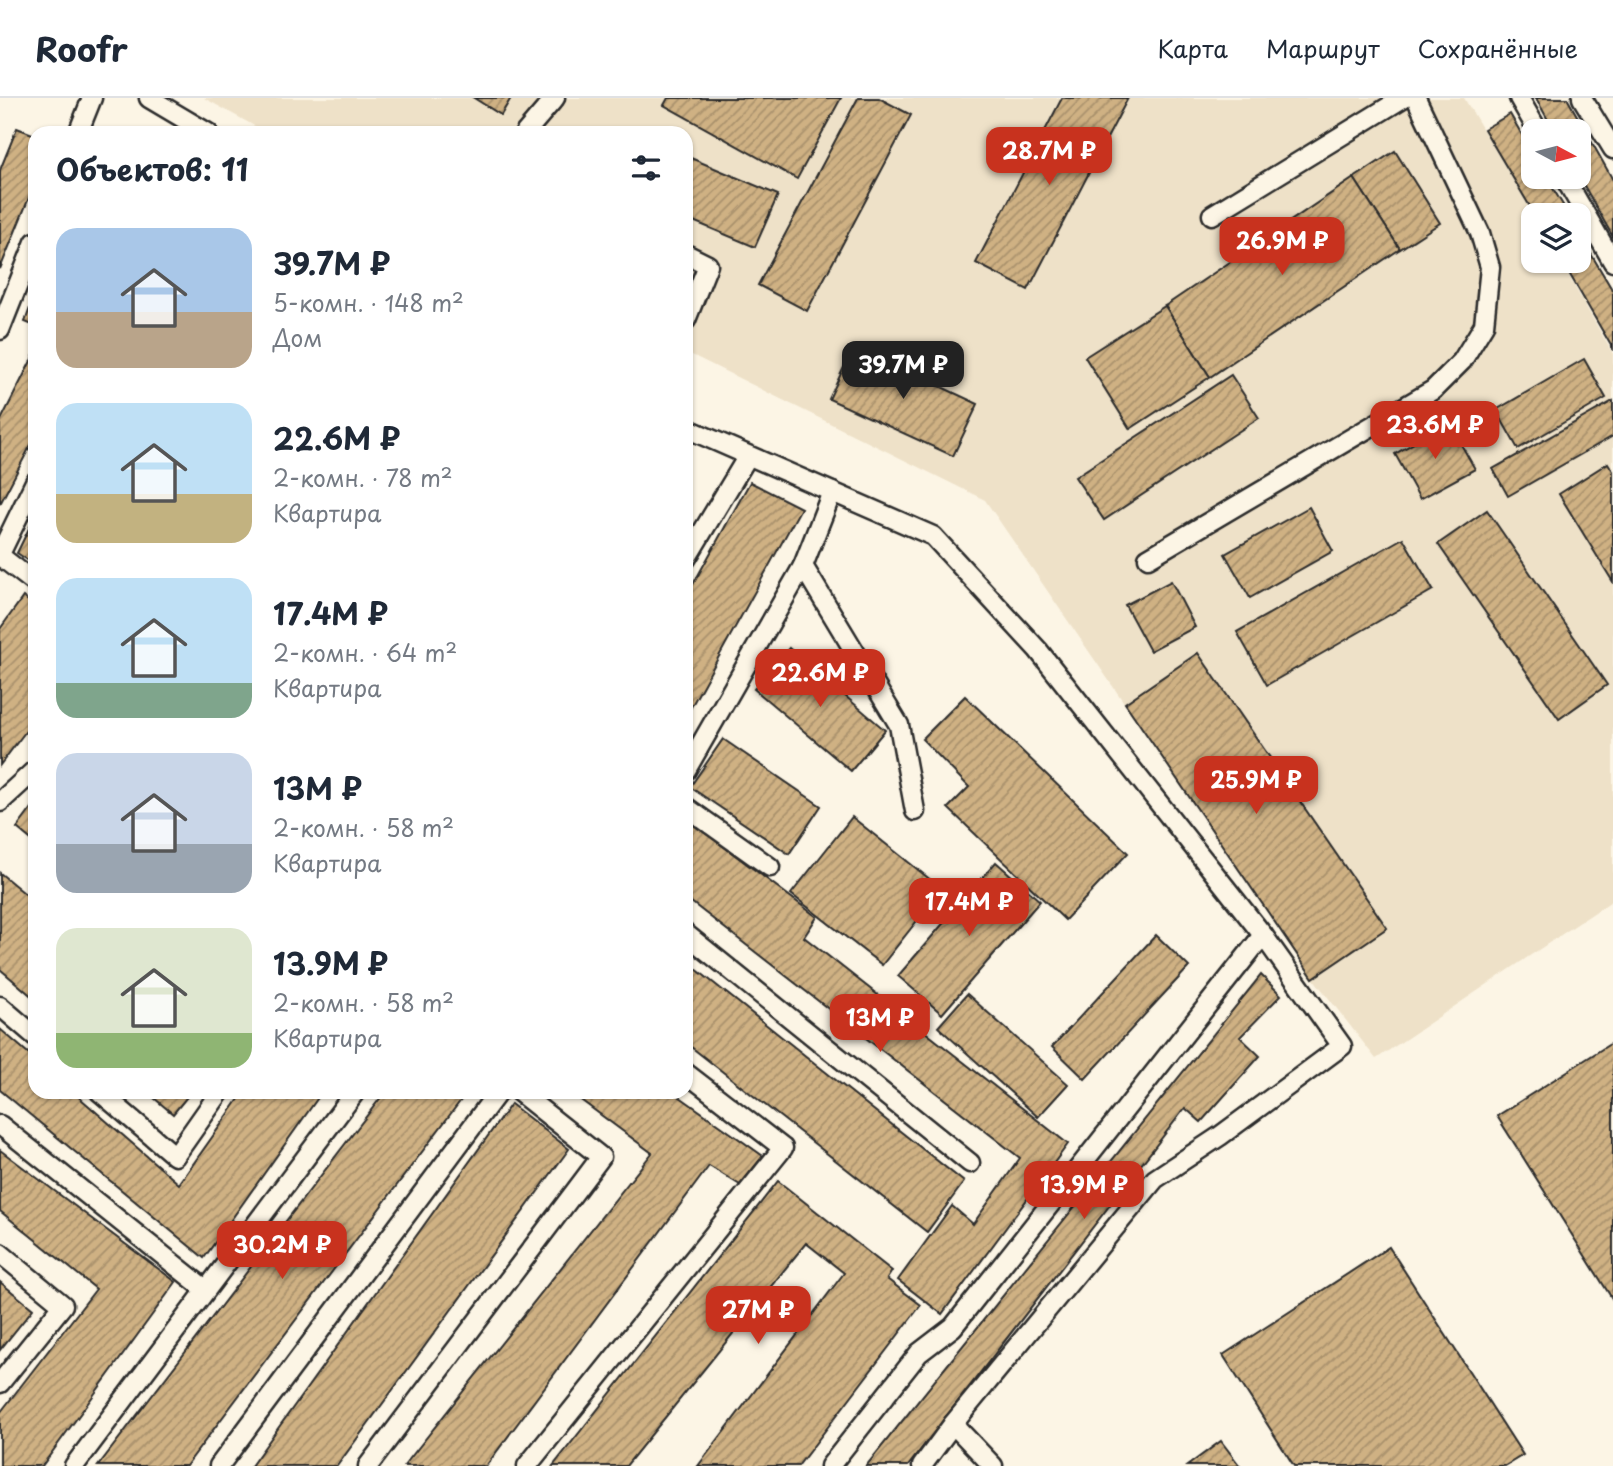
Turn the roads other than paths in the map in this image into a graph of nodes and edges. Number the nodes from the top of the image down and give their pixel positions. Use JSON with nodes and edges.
{"nodes":[{"id":1,"x":92,"y":98,"type":"edge"},
{"id":2,"x":555,"y":98,"type":"edge"},
{"id":3,"x":1404,"y":98,"type":"edge"},
{"id":4,"x":1416,"y":98,"type":"edge"},
{"id":5,"x":1520,"y":98,"type":"edge"},
{"id":6,"x":1582,"y":98,"type":"edge"},
{"id":7,"x":157,"y":100,"type":"edge"},
{"id":8,"x":1531,"y":119,"type":"edge"},
{"id":9,"x":81,"y":126,"type":"edge"},
{"id":10,"x":195,"y":126,"type":"edge"},
{"id":11,"x":531,"y":126,"type":"edge"},
{"id":12,"x":1613,"y":149,"type":"edge"},
{"id":13,"x":1571,"y":189,"type":"edge"},
{"id":14,"x":1212,"y":215,"type":"dead end"},
{"id":15,"x":693,"y":258,"type":"edge"},
{"id":16,"x":28,"y":260,"type":"edge"},
{"id":17,"x":1613,"y":262,"type":"edge"},
{"id":18,"x":693,"y":302,"type":"edge"},
{"id":19,"x":0,"y":330,"type":"edge"},
{"id":20,"x":693,"y":431,"type":"edge"},
{"id":21,"x":748,"y":456,"type":"junction"},
{"id":22,"x":832,"y":492,"type":"junction"},
{"id":23,"x":28,"y":497,"type":"edge"},
{"id":24,"x":693,"y":547,"type":"edge"},
{"id":25,"x":0,"y":555,"type":"edge"},
{"id":26,"x":1148,"y":558,"type":"dead end"},
{"id":27,"x":803,"y":566,"type":"junction"},
{"id":28,"x":28,"y":577,"type":"edge"},
{"id":29,"x":693,"y":758,"type":"edge"},
{"id":30,"x":28,"y":776,"type":"edge"},
{"id":31,"x":0,"y":802,"type":"edge"},
{"id":32,"x":915,"y":811,"type":"dead end"},
{"id":33,"x":693,"y":812,"type":"edge"},
{"id":34,"x":771,"y":867,"type":"dead end"},
{"id":35,"x":1263,"y":935,"type":"junction"},
{"id":36,"x":693,"y":940,"type":"edge"},
{"id":37,"x":0,"y":1006,"type":"edge"},
{"id":38,"x":28,"y":1030,"type":"edge"},
{"id":39,"x":693,"y":1078,"type":"edge"},
{"id":40,"x":108,"y":1099,"type":"edge"},
{"id":41,"x":215,"y":1099,"type":"edge"},
{"id":42,"x":350,"y":1099,"type":"edge"},
{"id":43,"x":493,"y":1099,"type":"edge"},
{"id":44,"x":528,"y":1099,"type":"edge"},
{"id":45,"x":0,"y":1125,"type":"edge"},
{"id":46,"x":970,"y":1163,"type":"dead end"},
{"id":47,"x":0,"y":1253,"type":"edge"},
{"id":48,"x":205,"y":1289,"type":"junction"},
{"id":49,"x":0,"y":1383,"type":"edge"},
{"id":50,"x":953,"y":1424,"type":"junction"},
{"id":51,"x":74,"y":1466,"type":"edge"},
{"id":52,"x":219,"y":1466,"type":"edge"},
{"id":53,"x":368,"y":1466,"type":"edge"},
{"id":54,"x":527,"y":1466,"type":"edge"},
{"id":55,"x":831,"y":1466,"type":"edge"},
{"id":56,"x":922,"y":1466,"type":"edge"},
{"id":57,"x":993,"y":1466,"type":"edge"}],
"edges":[{"from":1,"to":9,"type":"lane"},
{"from":2,"to":11,"type":"lane"},
{"from":3,"to":14,"type":"lane"},
{"from":4,"to":26,"type":"lane"},
{"from":5,"to":8,"type":"lane"},
{"from":6,"to":12,"type":"lane"},
{"from":7,"to":10,"type":"lane"},
{"from":13,"to":17,"type":"lane"},
{"from":15,"to":18,"type":"lane"},
{"from":16,"to":19,"type":"lane"},
{"from":20,"to":21,"type":"lane"},
{"from":21,"to":22,"type":"lane"},
{"from":21,"to":24,"type":"lane"},
{"from":22,"to":27,"type":"lane"},
{"from":22,"to":35,"type":"lane"},
{"from":23,"to":25,"type":"lane"},
{"from":25,"to":28,"type":"lane"},
{"from":27,"to":29,"type":"lane"},
{"from":27,"to":32,"type":"lane"},
{"from":30,"to":31,"type":"lane"},
{"from":33,"to":34,"type":"lane"},
{"from":35,"to":50,"type":"lane"},
{"from":35,"to":55,"type":"lane"},
{"from":36,"to":46,"type":"lane"},
{"from":37,"to":38,"type":"lane"},
{"from":39,"to":54,"type":"lane"},
{"from":40,"to":41,"type":"lane"},
{"from":42,"to":48,"type":"lane"},
{"from":43,"to":52,"type":"lane"},
{"from":44,"to":53,"type":"lane"},
{"from":45,"to":48,"type":"lane"},
{"from":47,"to":49,"type":"lane"},
{"from":48,"to":51,"type":"lane"},
{"from":50,"to":56,"type":"lane"},
{"from":50,"to":57,"type":"lane"}]}
